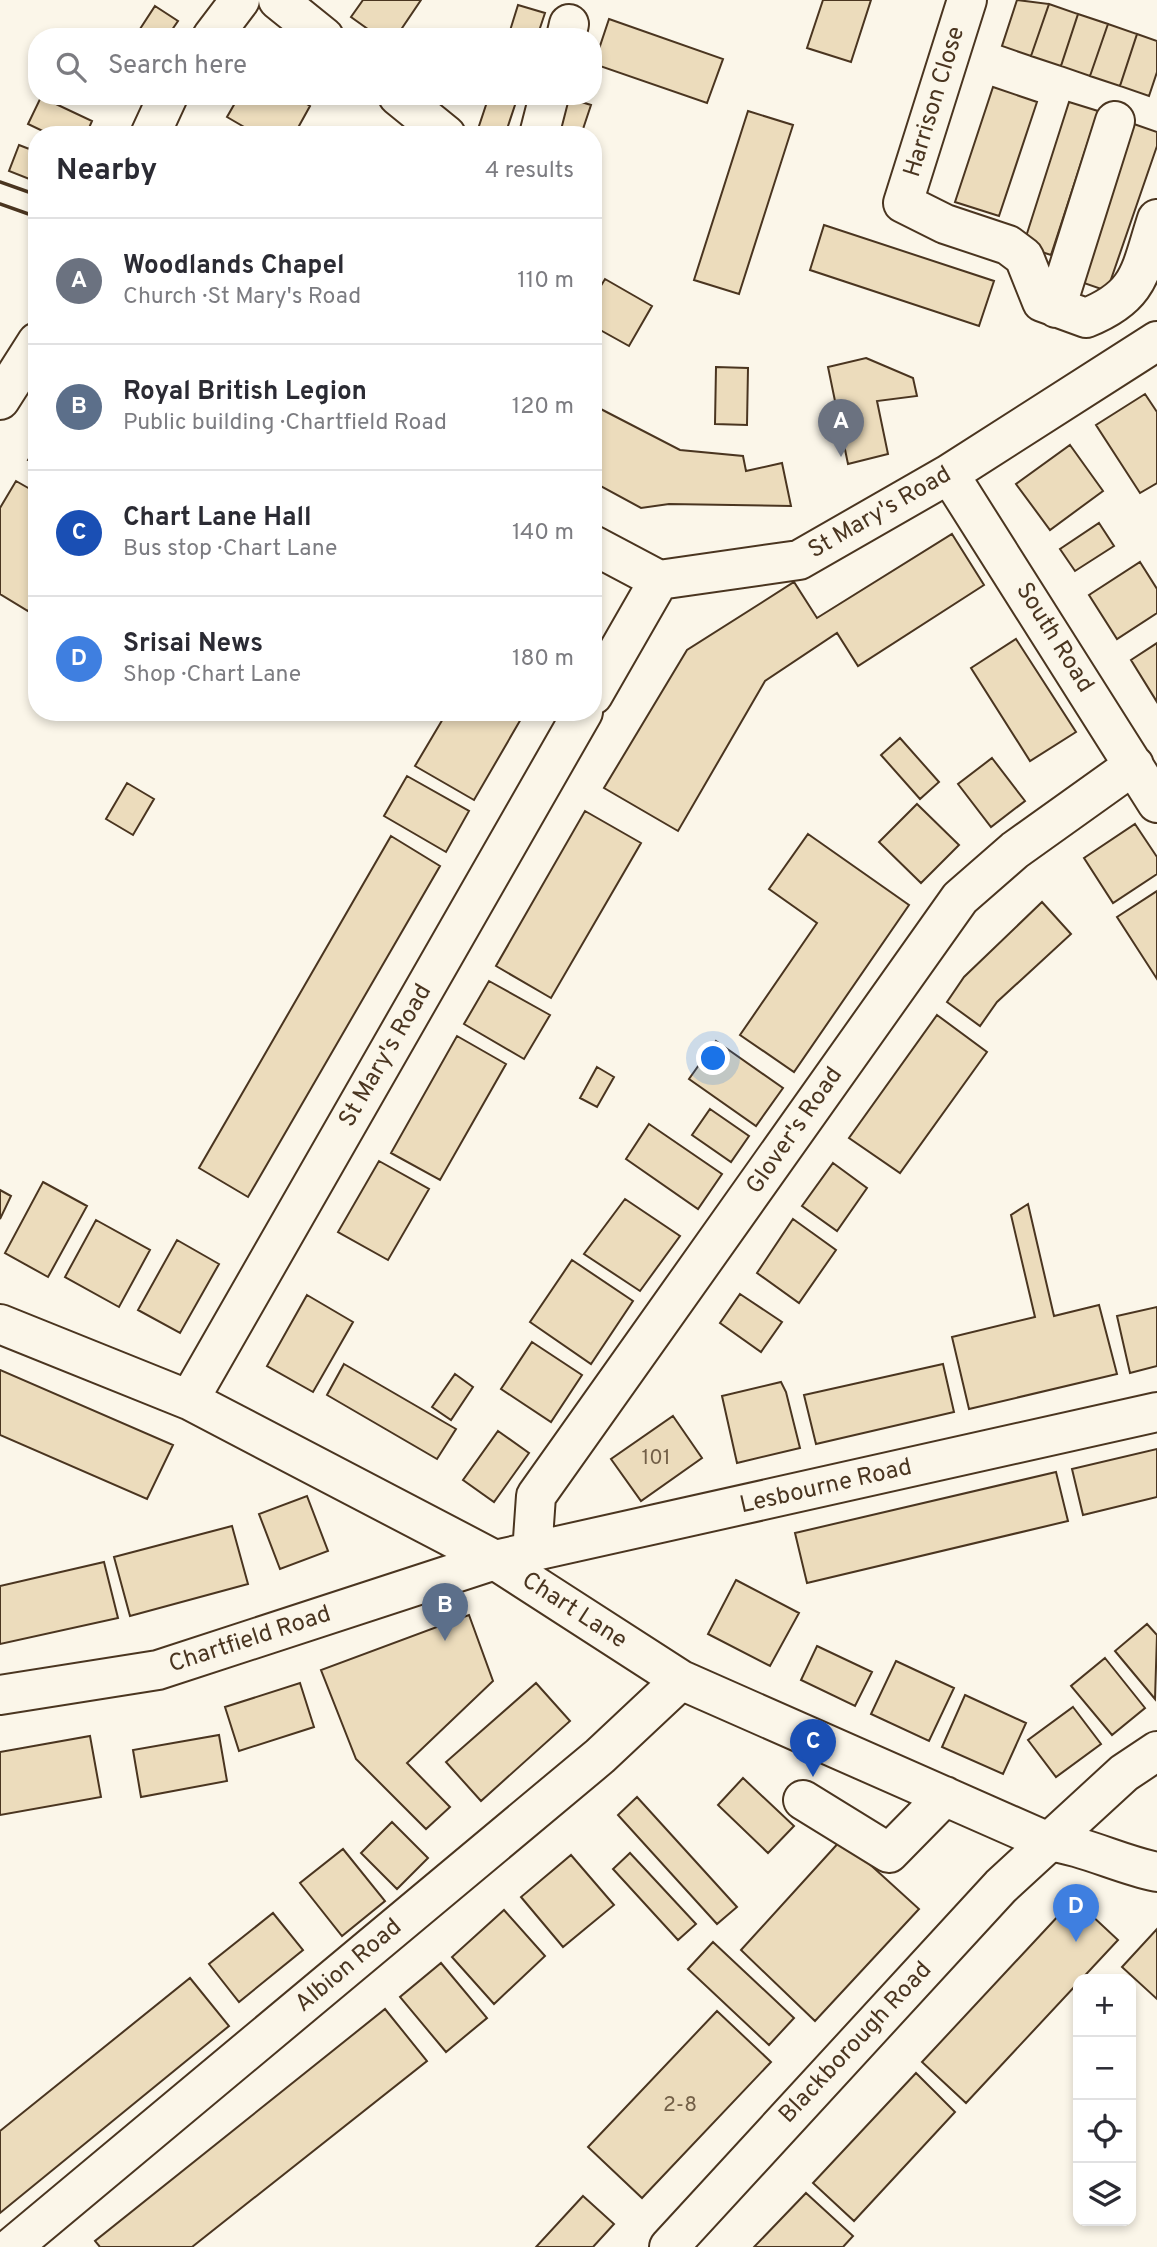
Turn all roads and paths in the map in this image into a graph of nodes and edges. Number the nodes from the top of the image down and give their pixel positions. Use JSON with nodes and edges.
{"nodes":[{"id":1,"x":240,"y":0,"type":"edge"},
{"id":2,"x":278,"y":0,"type":"edge"},
{"id":3,"x":967,"y":0,"type":"edge"},
{"id":4,"x":219,"y":28,"type":"edge"},
{"id":5,"x":313,"y":28,"type":"edge"},
{"id":6,"x":164,"y":105,"type":"edge"},
{"id":7,"x":409,"y":105,"type":"edge"},
{"id":8,"x":547,"y":105,"type":"edge"},
{"id":9,"x":1115,"y":121,"type":"dead end"},
{"id":10,"x":154,"y":126,"type":"edge"},
{"id":11,"x":435,"y":126,"type":"edge"},
{"id":12,"x":541,"y":126,"type":"edge"},
{"id":13,"x":1157,"y":219,"type":"edge"},
{"id":14,"x":1056,"y":308,"type":"junction"},
{"id":15,"x":1157,"y":341,"type":"edge"},
{"id":16,"x":28,"y":356,"type":"edge"},
{"id":17,"x":0,"y":400,"type":"edge"},
{"id":18,"x":950,"y":474,"type":"junction"},
{"id":19,"x":602,"y":550,"type":"edge"},
{"id":20,"x":659,"y":580,"type":"junction"},
{"id":21,"x":602,"y":679,"type":"edge"},
{"id":22,"x":578,"y":721,"type":"edge"},
{"id":23,"x":1134,"y":765,"type":"junction"},
{"id":24,"x":1157,"y":803,"type":"edge"},
{"id":25,"x":0,"y":1324,"type":"edge"},
{"id":26,"x":189,"y":1400,"type":"junction"},
{"id":27,"x":1157,"y":1412,"type":"edge"},
{"id":28,"x":533,"y":1553,"type":"junction"},
{"id":29,"x":495,"y":1560,"type":"junction"},
{"id":30,"x":681,"y":1680,"type":"junction"},
{"id":31,"x":0,"y":1695,"type":"edge"},
{"id":32,"x":1157,"y":1751,"type":"edge"},
{"id":33,"x":945,"y":1796,"type":"junction"},
{"id":34,"x":803,"y":1800,"type":"dead end"},
{"id":35,"x":1046,"y":1842,"type":"junction"},
{"id":36,"x":1157,"y":1872,"type":"edge"},
{"id":37,"x":12,"y":2247,"type":"edge"},
{"id":38,"x":668,"y":2247,"type":"edge"}],
"edges":[{"from":1,"to":4,"type":"street"},
{"from":2,"to":5,"type":"street"},
{"from":3,"to":14,"type":"street","name":"Harrison Close"},
{"from":6,"to":10,"type":"street"},
{"from":7,"to":11,"type":"street"},
{"from":8,"to":12,"type":"street"},
{"from":9,"to":14,"type":"street"},
{"from":13,"to":14,"type":"street"},
{"from":15,"to":18,"type":"street","name":"St Mary's Road"},
{"from":16,"to":17,"type":"street"},
{"from":18,"to":20,"type":"street","name":"St Mary's Road"},
{"from":18,"to":23,"type":"street","name":"South Road"},
{"from":19,"to":20,"type":"street"},
{"from":20,"to":21,"type":"street"},
{"from":22,"to":26,"type":"street","name":"St Mary's Road"},
{"from":23,"to":24,"type":"street","name":"South Road"},
{"from":23,"to":28,"type":"street","name":"Glover's Road"},
{"from":25,"to":26,"type":"street","name":"Chart Lane"},
{"from":26,"to":29,"type":"street","name":"Chart Lane"},
{"from":27,"to":28,"type":"street","name":"Lesbourne Road"},
{"from":28,"to":29,"type":"street","name":"Lesbourne Road"},
{"from":29,"to":30,"type":"street","name":"Chart Lane"},
{"from":29,"to":31,"type":"street","name":"Chartfield Road"},
{"from":30,"to":33,"type":"street","name":"Chart Lane"},
{"from":30,"to":37,"type":"street","name":"Albion Road"},
{"from":32,"to":35,"type":"street","name":"Blackborough Road"},
{"from":33,"to":34,"type":"street"},
{"from":33,"to":35,"type":"street","name":"Chart Lane"},
{"from":35,"to":36,"type":"street","name":"Chart Lane"},
{"from":35,"to":38,"type":"street","name":"Blackborough Road"}]}
